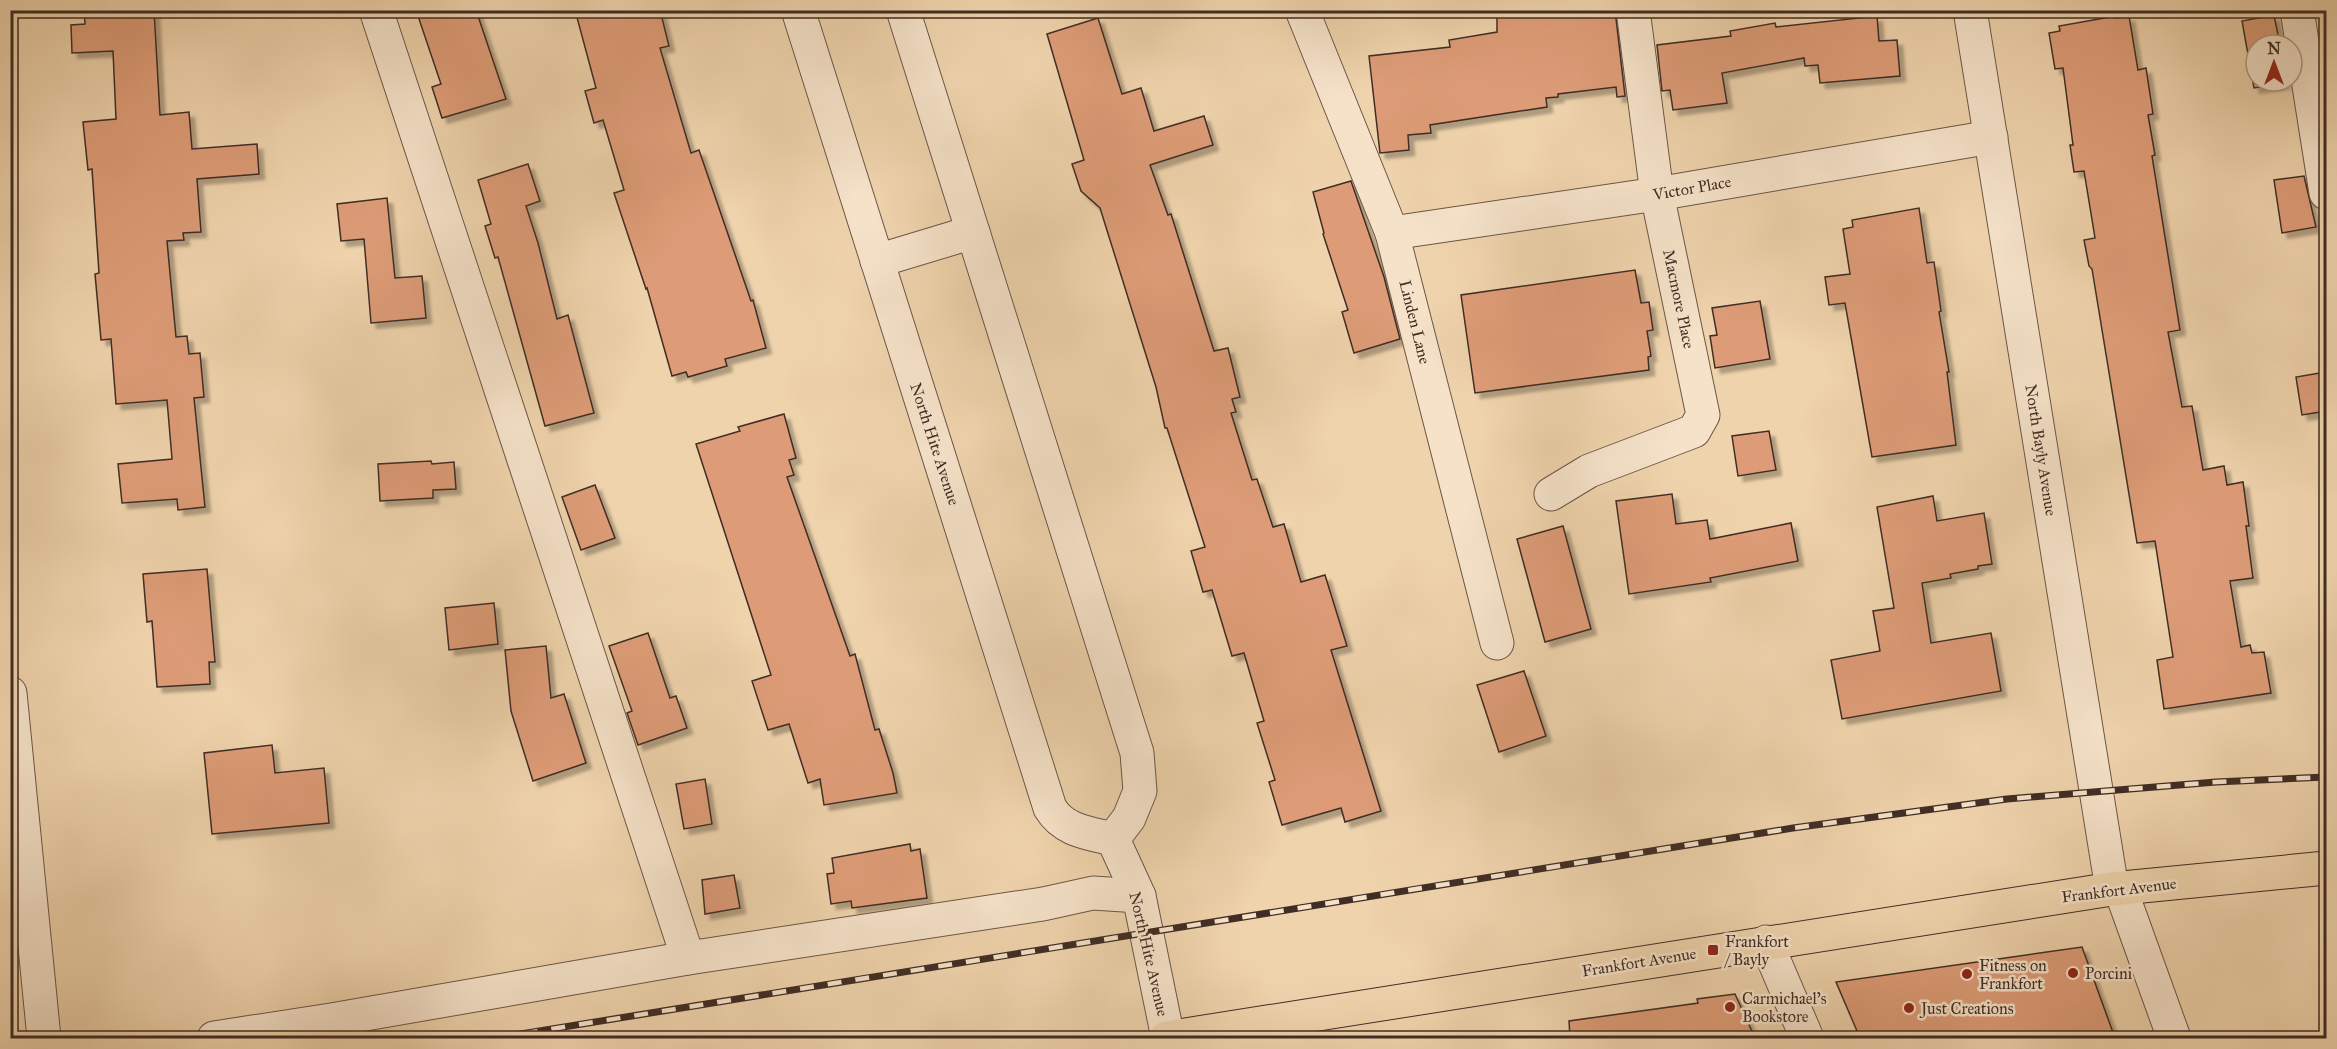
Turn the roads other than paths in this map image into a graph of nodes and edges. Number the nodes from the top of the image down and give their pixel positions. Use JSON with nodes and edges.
{"nodes":[{"id":1,"x":376,"y":10,"type":"edge"},
{"id":2,"x":798,"y":10,"type":"edge"},
{"id":3,"x":903,"y":10,"type":"edge"},
{"id":4,"x":1302,"y":10,"type":"edge"},
{"id":5,"x":1633,"y":10,"type":"edge"},
{"id":6,"x":1970,"y":10,"type":"edge"},
{"id":7,"x":2297,"y":10,"type":"edge"},
{"id":8,"x":1991,"y":137,"type":"junction"},
{"id":9,"x":2326,"y":193,"type":"edge"},
{"id":10,"x":1657,"y":194,"type":"junction"},
{"id":11,"x":973,"y":232,"type":"junction"},
{"id":12,"x":1392,"y":233,"type":"junction"},
{"id":13,"x":877,"y":261,"type":"junction"},
{"id":14,"x":1551,"y":494,"type":"dead end"},
{"id":15,"x":1497,"y":643,"type":"dead end"},
{"id":16,"x":10,"y":693,"type":"edge"},
{"id":17,"x":1113,"y":839,"type":"junction"},
{"id":18,"x":2326,"y":868,"type":"edge"},
{"id":19,"x":2116,"y":888,"type":"junction"},
{"id":20,"x":1139,"y":896,"type":"junction"},
{"id":21,"x":1766,"y":942,"type":"junction"},
{"id":22,"x":688,"y":958,"type":"junction"},
{"id":23,"x":1282,"y":1029,"type":"edge"},
{"id":24,"x":44,"y":1038,"type":"edge"},
{"id":25,"x":214,"y":1038,"type":"edge"},
{"id":26,"x":1167,"y":1038,"type":"edge"},
{"id":27,"x":1807,"y":1038,"type":"edge"},
{"id":28,"x":2174,"y":1038,"type":"edge"}],
"edges":[{"from":1,"to":22,"type":"street"},
{"from":2,"to":13,"type":"street","name":"North Hite Avenue"},
{"from":3,"to":11,"type":"street"},
{"from":4,"to":12,"type":"street","name":"Linden Lane"},
{"from":5,"to":10,"type":"street","name":"Macmore Place"},
{"from":6,"to":8,"type":"street","name":"North Bayly Avenue"},
{"from":7,"to":9,"type":"street"},
{"from":8,"to":10,"type":"street","name":"Victor Place"},
{"from":8,"to":19,"type":"street","name":"North Bayly Avenue"},
{"from":10,"to":12,"type":"street","name":"Victor Place"},
{"from":10,"to":14,"type":"street","name":"Macmore Place"},
{"from":11,"to":13,"type":"street"},
{"from":11,"to":17,"type":"street"},
{"from":12,"to":15,"type":"street","name":"Linden Lane"},
{"from":13,"to":17,"type":"street","name":"North Hite Avenue"},
{"from":16,"to":24,"type":"street"},
{"from":17,"to":20,"type":"street","name":"North Hite Avenue"},
{"from":18,"to":19,"type":"main road","name":"Frankfort Avenue"},
{"from":19,"to":21,"type":"main road","name":"Frankfort Avenue"},
{"from":19,"to":28,"type":"street","name":"North Bayly Avenue"},
{"from":20,"to":22,"type":"street"},
{"from":20,"to":26,"type":"street","name":"North Hite Avenue"},
{"from":21,"to":23,"type":"main road","name":"Frankfort Avenue"},
{"from":21,"to":27,"type":"street"},
{"from":22,"to":25,"type":"street"},
{"from":23,"to":26,"type":"main road","name":"Frankfort Avenue"}]}
